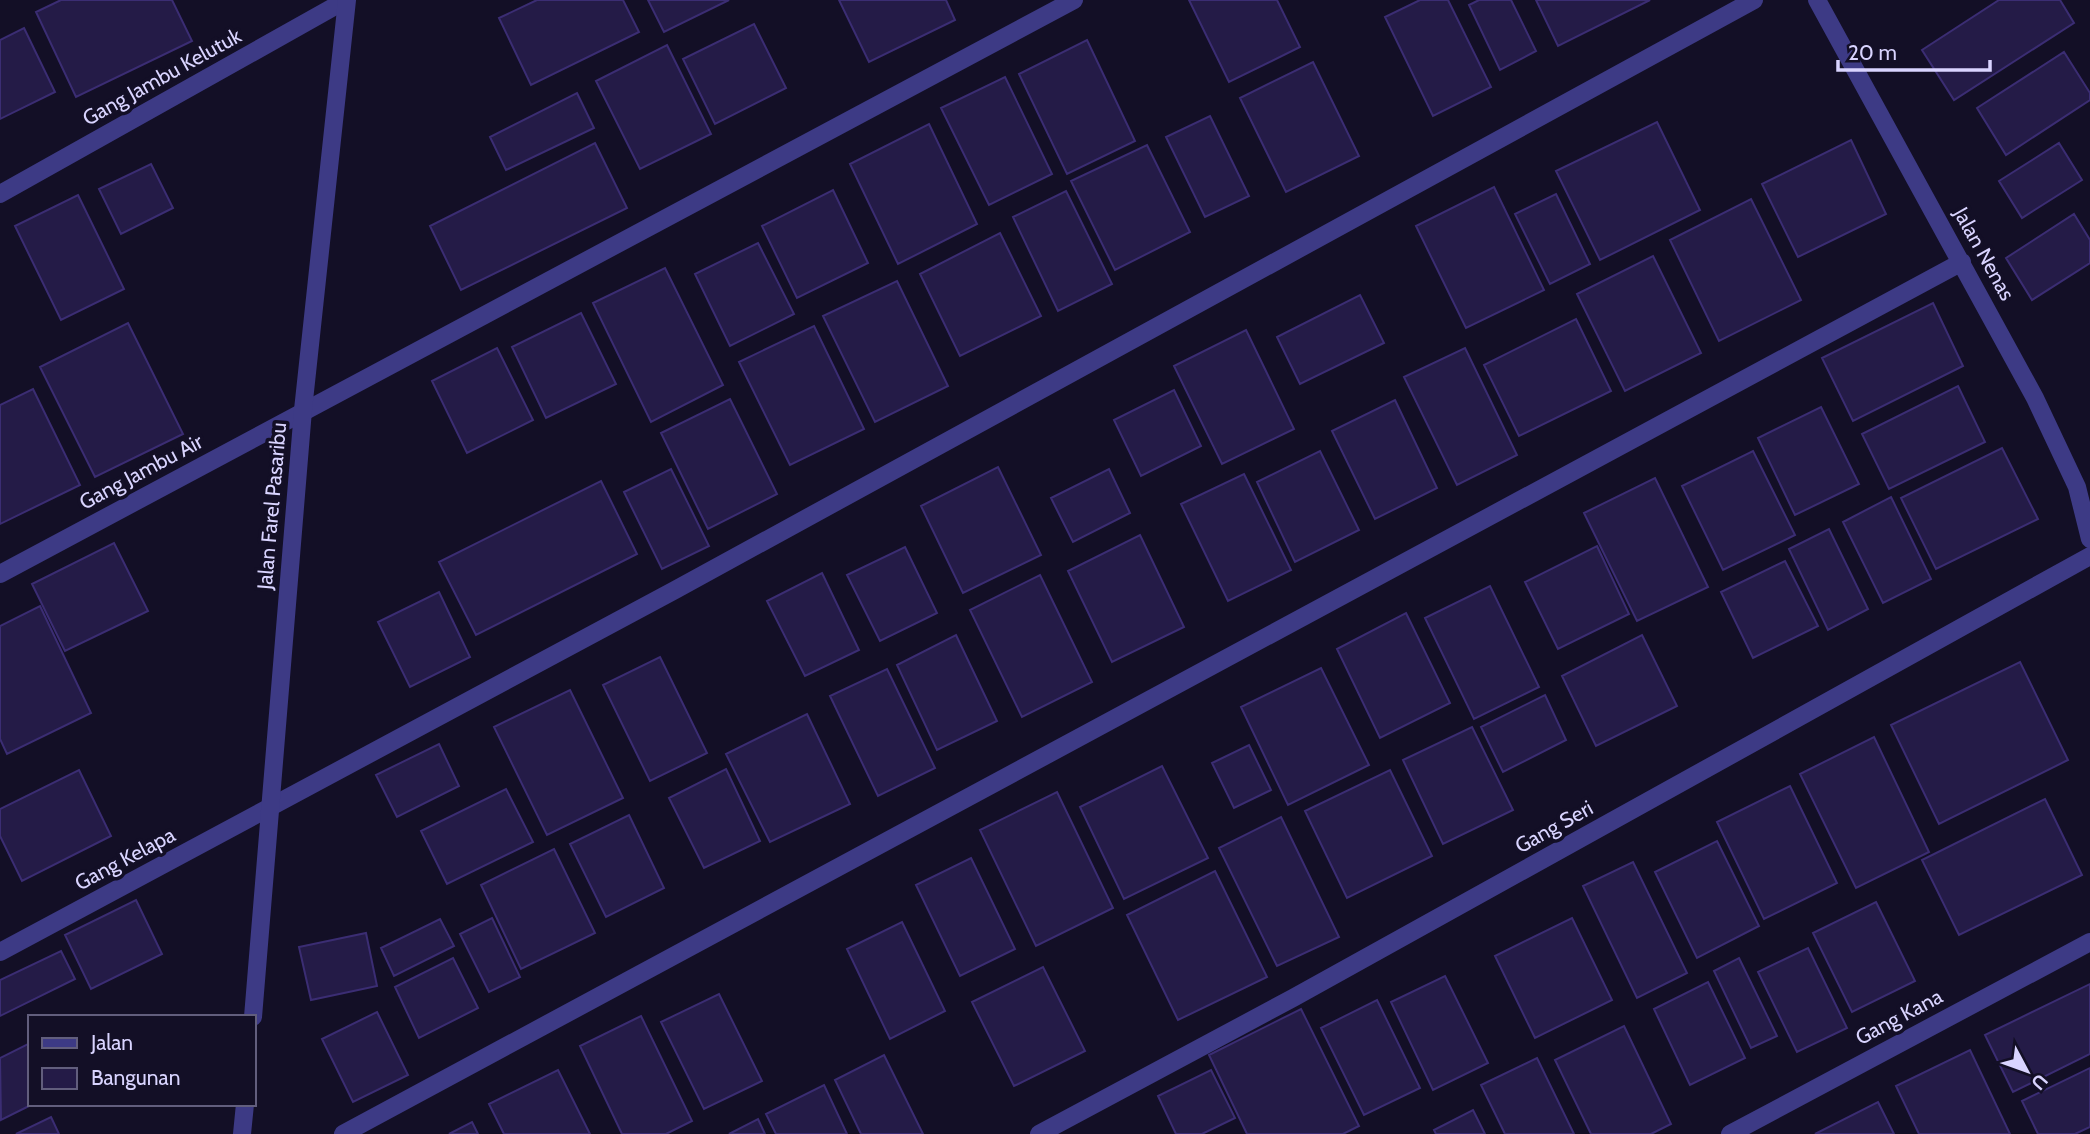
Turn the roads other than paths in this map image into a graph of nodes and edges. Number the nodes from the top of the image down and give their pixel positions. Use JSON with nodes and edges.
{"nodes":[{"id":1,"x":347,"y":0,"type":"edge"},
{"id":2,"x":1074,"y":0,"type":"edge"},
{"id":3,"x":1754,"y":0,"type":"edge"},
{"id":4,"x":1817,"y":0,"type":"edge"},
{"id":5,"x":0,"y":194,"type":"edge"},
{"id":6,"x":1962,"y":262,"type":"junction"},
{"id":7,"x":303,"y":410,"type":"junction"},
{"id":8,"x":2090,"y":539,"type":"edge"},
{"id":9,"x":2090,"y":556,"type":"edge"},
{"id":10,"x":0,"y":574,"type":"edge"},
{"id":11,"x":271,"y":806,"type":"junction"},
{"id":12,"x":2090,"y":942,"type":"edge"},
{"id":13,"x":0,"y":952,"type":"edge"},
{"id":14,"x":253,"y":1015,"type":"edge"},
{"id":15,"x":245,"y":1106,"type":"edge"},
{"id":16,"x":243,"y":1134,"type":"edge"},
{"id":17,"x":343,"y":1134,"type":"edge"},
{"id":18,"x":1039,"y":1134,"type":"edge"},
{"id":19,"x":1730,"y":1134,"type":"edge"}],
"edges":[{"from":1,"to":5,"type":"street","name":"Gang Jambu Kelutuk"},
{"from":1,"to":7,"type":"street","name":"Jalan Farel Pasaribu"},
{"from":2,"to":7,"type":"street","name":"Gang Jambu Air"},
{"from":3,"to":11,"type":"street","name":"Gang Kelapa"},
{"from":4,"to":6,"type":"street","name":"Jalan Nenas"},
{"from":6,"to":8,"type":"street","name":"Jalan Nenas"},
{"from":6,"to":17,"type":"street"},
{"from":7,"to":10,"type":"street","name":"Gang Jambu Air"},
{"from":7,"to":11,"type":"street","name":"Jalan Farel Pasaribu"},
{"from":9,"to":18,"type":"street","name":"Gang Seri"},
{"from":11,"to":13,"type":"street","name":"Gang Kelapa"},
{"from":11,"to":14,"type":"street","name":"Jalan Farel Pasaribu"},
{"from":12,"to":19,"type":"street","name":"Gang Kana"},
{"from":15,"to":16,"type":"street"}]}
